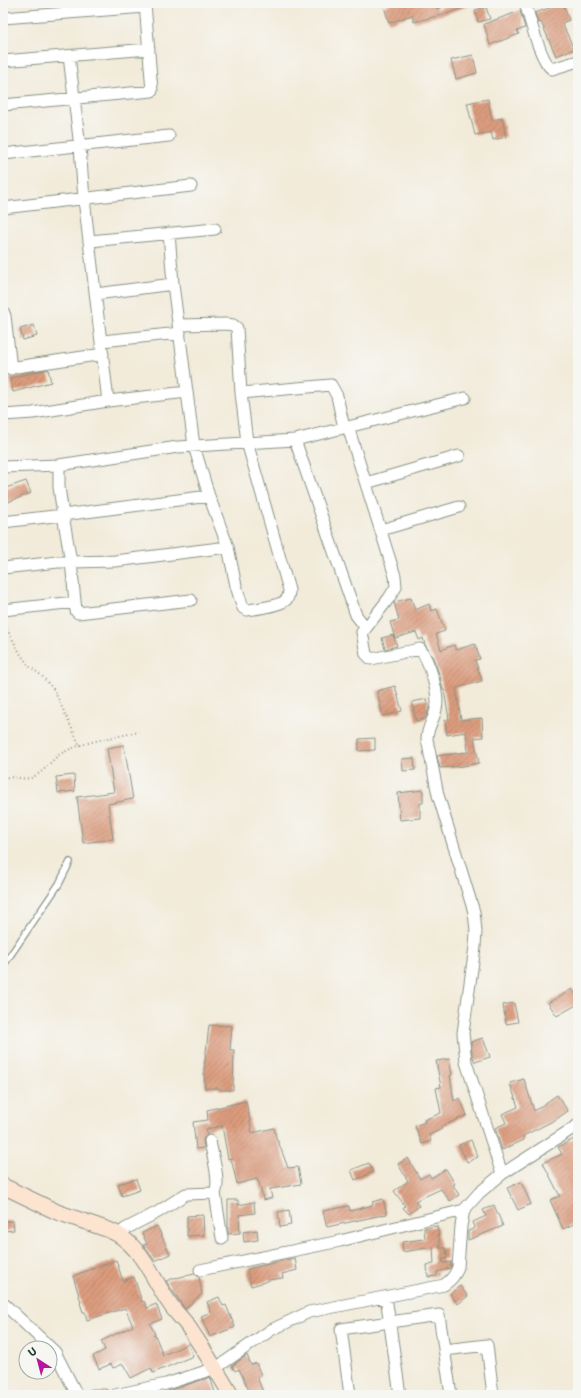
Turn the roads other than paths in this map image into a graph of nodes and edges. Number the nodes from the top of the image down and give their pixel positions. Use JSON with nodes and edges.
{"nodes":[{"id":1,"x":525,"y":3,"type":"edge"},
{"id":2,"x":145,"y":5,"type":"edge"},
{"id":3,"x":3,"y":18,"type":"edge"},
{"id":4,"x":148,"y":49,"type":"junction"},
{"id":5,"x":70,"y":56,"type":"junction"},
{"id":6,"x":578,"y":60,"type":"edge"},
{"id":7,"x":3,"y":61,"type":"edge"},
{"id":8,"x":75,"y":99,"type":"junction"},
{"id":9,"x":3,"y":105,"type":"edge"},
{"id":10,"x":169,"y":136,"type":"dead end"},
{"id":11,"x":80,"y":147,"type":"junction"},
{"id":12,"x":3,"y":154,"type":"edge"},
{"id":13,"x":191,"y":186,"type":"dead end"},
{"id":14,"x":84,"y":199,"type":"junction"},
{"id":15,"x":3,"y":208,"type":"edge"},
{"id":16,"x":215,"y":229,"type":"dead end"},
{"id":17,"x":169,"y":233,"type":"junction"},
{"id":18,"x":90,"y":241,"type":"junction"},
{"id":19,"x":173,"y":284,"type":"junction"},
{"id":20,"x":96,"y":294,"type":"junction"},
{"id":21,"x":3,"y":311,"type":"edge"},
{"id":22,"x":179,"y":329,"type":"junction"},
{"id":23,"x":102,"y":342,"type":"junction"},
{"id":24,"x":103,"y":354,"type":"junction"},
{"id":25,"x":7,"y":369,"type":"edge"},
{"id":26,"x":187,"y":392,"type":"junction"},
{"id":27,"x":241,"y":393,"type":"junction"},
{"id":28,"x":465,"y":398,"type":"dead end"},
{"id":29,"x":108,"y":402,"type":"junction"},
{"id":30,"x":3,"y":415,"type":"edge"},
{"id":31,"x":346,"y":427,"type":"junction"},
{"id":32,"x":295,"y":440,"type":"junction"},
{"id":33,"x":247,"y":442,"type":"junction"},
{"id":34,"x":194,"y":446,"type":"junction"},
{"id":35,"x":459,"y":456,"type":"dead end"},
{"id":36,"x":59,"y":465,"type":"junction"},
{"id":37,"x":3,"y":467,"type":"edge"},
{"id":38,"x":366,"y":483,"type":"junction"},
{"id":39,"x":209,"y":496,"type":"junction"},
{"id":40,"x":459,"y":507,"type":"dead end"},
{"id":41,"x":63,"y":515,"type":"junction"},
{"id":42,"x":3,"y":522,"type":"edge"},
{"id":43,"x":381,"y":530,"type":"junction"},
{"id":44,"x":228,"y":547,"type":"junction"},
{"id":45,"x":71,"y":562,"type":"junction"},
{"id":46,"x":3,"y":568,"type":"edge"},
{"id":47,"x":191,"y":600,"type":"dead end"},
{"id":48,"x":75,"y":602,"type":"junction"},
{"id":49,"x":3,"y":610,"type":"edge"},
{"id":50,"x":366,"y":628,"type":"junction"},
{"id":51,"x":70,"y":862,"type":"dead end"},
{"id":52,"x":3,"y":966,"type":"edge"},
{"id":53,"x":578,"y":1125,"type":"edge"},
{"id":54,"x":210,"y":1141,"type":"dead end"},
{"id":55,"x":502,"y":1174,"type":"junction"},
{"id":56,"x":3,"y":1186,"type":"edge"},
{"id":57,"x":214,"y":1193,"type":"junction"},
{"id":58,"x":464,"y":1210,"type":"junction"},
{"id":59,"x":121,"y":1235,"type":"junction"},
{"id":60,"x":222,"y":1238,"type":"dead end"},
{"id":61,"x":200,"y":1270,"type":"dead end"},
{"id":62,"x":386,"y":1297,"type":"junction"},
{"id":63,"x":3,"y":1303,"type":"edge"},
{"id":64,"x":390,"y":1322,"type":"junction"},
{"id":65,"x":444,"y":1350,"type":"junction"},
{"id":66,"x":216,"y":1368,"type":"junction"},
{"id":67,"x":77,"y":1395,"type":"edge"},
{"id":68,"x":94,"y":1395,"type":"edge"},
{"id":69,"x":104,"y":1395,"type":"edge"},
{"id":70,"x":115,"y":1395,"type":"edge"},
{"id":71,"x":231,"y":1395,"type":"edge"},
{"id":72,"x":350,"y":1395,"type":"edge"},
{"id":73,"x":400,"y":1395,"type":"edge"},
{"id":74,"x":451,"y":1395,"type":"edge"},
{"id":75,"x":493,"y":1395,"type":"edge"}],
"edges":[{"from":1,"to":6,"type":"street"},
{"from":2,"to":3,"type":"street"},
{"from":2,"to":4,"type":"street"},
{"from":4,"to":5,"type":"street"},
{"from":4,"to":8,"type":"street"},
{"from":5,"to":7,"type":"street"},
{"from":5,"to":8,"type":"street"},
{"from":8,"to":9,"type":"street"},
{"from":8,"to":11,"type":"street"},
{"from":10,"to":11,"type":"street"},
{"from":11,"to":12,"type":"street"},
{"from":11,"to":14,"type":"street"},
{"from":13,"to":14,"type":"street"},
{"from":14,"to":15,"type":"street"},
{"from":14,"to":18,"type":"street"},
{"from":16,"to":17,"type":"street"},
{"from":17,"to":18,"type":"street"},
{"from":17,"to":19,"type":"street"},
{"from":18,"to":20,"type":"street"},
{"from":19,"to":20,"type":"street"},
{"from":19,"to":22,"type":"street"},
{"from":20,"to":23,"type":"street"},
{"from":21,"to":25,"type":"street"},
{"from":22,"to":23,"type":"street"},
{"from":22,"to":26,"type":"street"},
{"from":22,"to":27,"type":"street"},
{"from":23,"to":24,"type":"street"},
{"from":24,"to":25,"type":"street"},
{"from":24,"to":29,"type":"street"},
{"from":26,"to":29,"type":"street"},
{"from":26,"to":34,"type":"street"},
{"from":27,"to":31,"type":"street"},
{"from":27,"to":33,"type":"street"},
{"from":28,"to":31,"type":"street"},
{"from":29,"to":30,"type":"street"},
{"from":31,"to":32,"type":"street"},
{"from":31,"to":38,"type":"street"},
{"from":32,"to":33,"type":"street"},
{"from":32,"to":50,"type":"street"},
{"from":33,"to":34,"type":"street"},
{"from":33,"to":44,"type":"street"},
{"from":34,"to":36,"type":"street"},
{"from":34,"to":39,"type":"street"},
{"from":35,"to":38,"type":"street"},
{"from":36,"to":37,"type":"street"},
{"from":36,"to":41,"type":"street"},
{"from":38,"to":43,"type":"street"},
{"from":39,"to":41,"type":"street"},
{"from":39,"to":44,"type":"street"},
{"from":40,"to":43,"type":"street"},
{"from":41,"to":42,"type":"street"},
{"from":41,"to":45,"type":"street"},
{"from":43,"to":50,"type":"street"},
{"from":44,"to":45,"type":"street"},
{"from":45,"to":46,"type":"street"},
{"from":45,"to":48,"type":"street"},
{"from":47,"to":48,"type":"street"},
{"from":48,"to":49,"type":"street"},
{"from":50,"to":55,"type":"street"},
{"from":51,"to":52,"type":"lane"},
{"from":53,"to":55,"type":"street"},
{"from":54,"to":57,"type":"street"},
{"from":55,"to":58,"type":"street"},
{"from":56,"to":59,"type":"street"},
{"from":57,"to":59,"type":"street"},
{"from":57,"to":60,"type":"street"},
{"from":58,"to":61,"type":"street"},
{"from":58,"to":62,"type":"street"},
{"from":59,"to":66,"type":"street"},
{"from":62,"to":64,"type":"street"},
{"from":62,"to":66,"type":"street"},
{"from":63,"to":67,"type":"street"},
{"from":64,"to":65,"type":"street"},
{"from":64,"to":72,"type":"street"},
{"from":64,"to":73,"type":"street"},
{"from":65,"to":74,"type":"street"},
{"from":65,"to":75,"type":"street"},
{"from":66,"to":70,"type":"street"},
{"from":66,"to":71,"type":"street"},
{"from":68,"to":69,"type":"street"}]}
